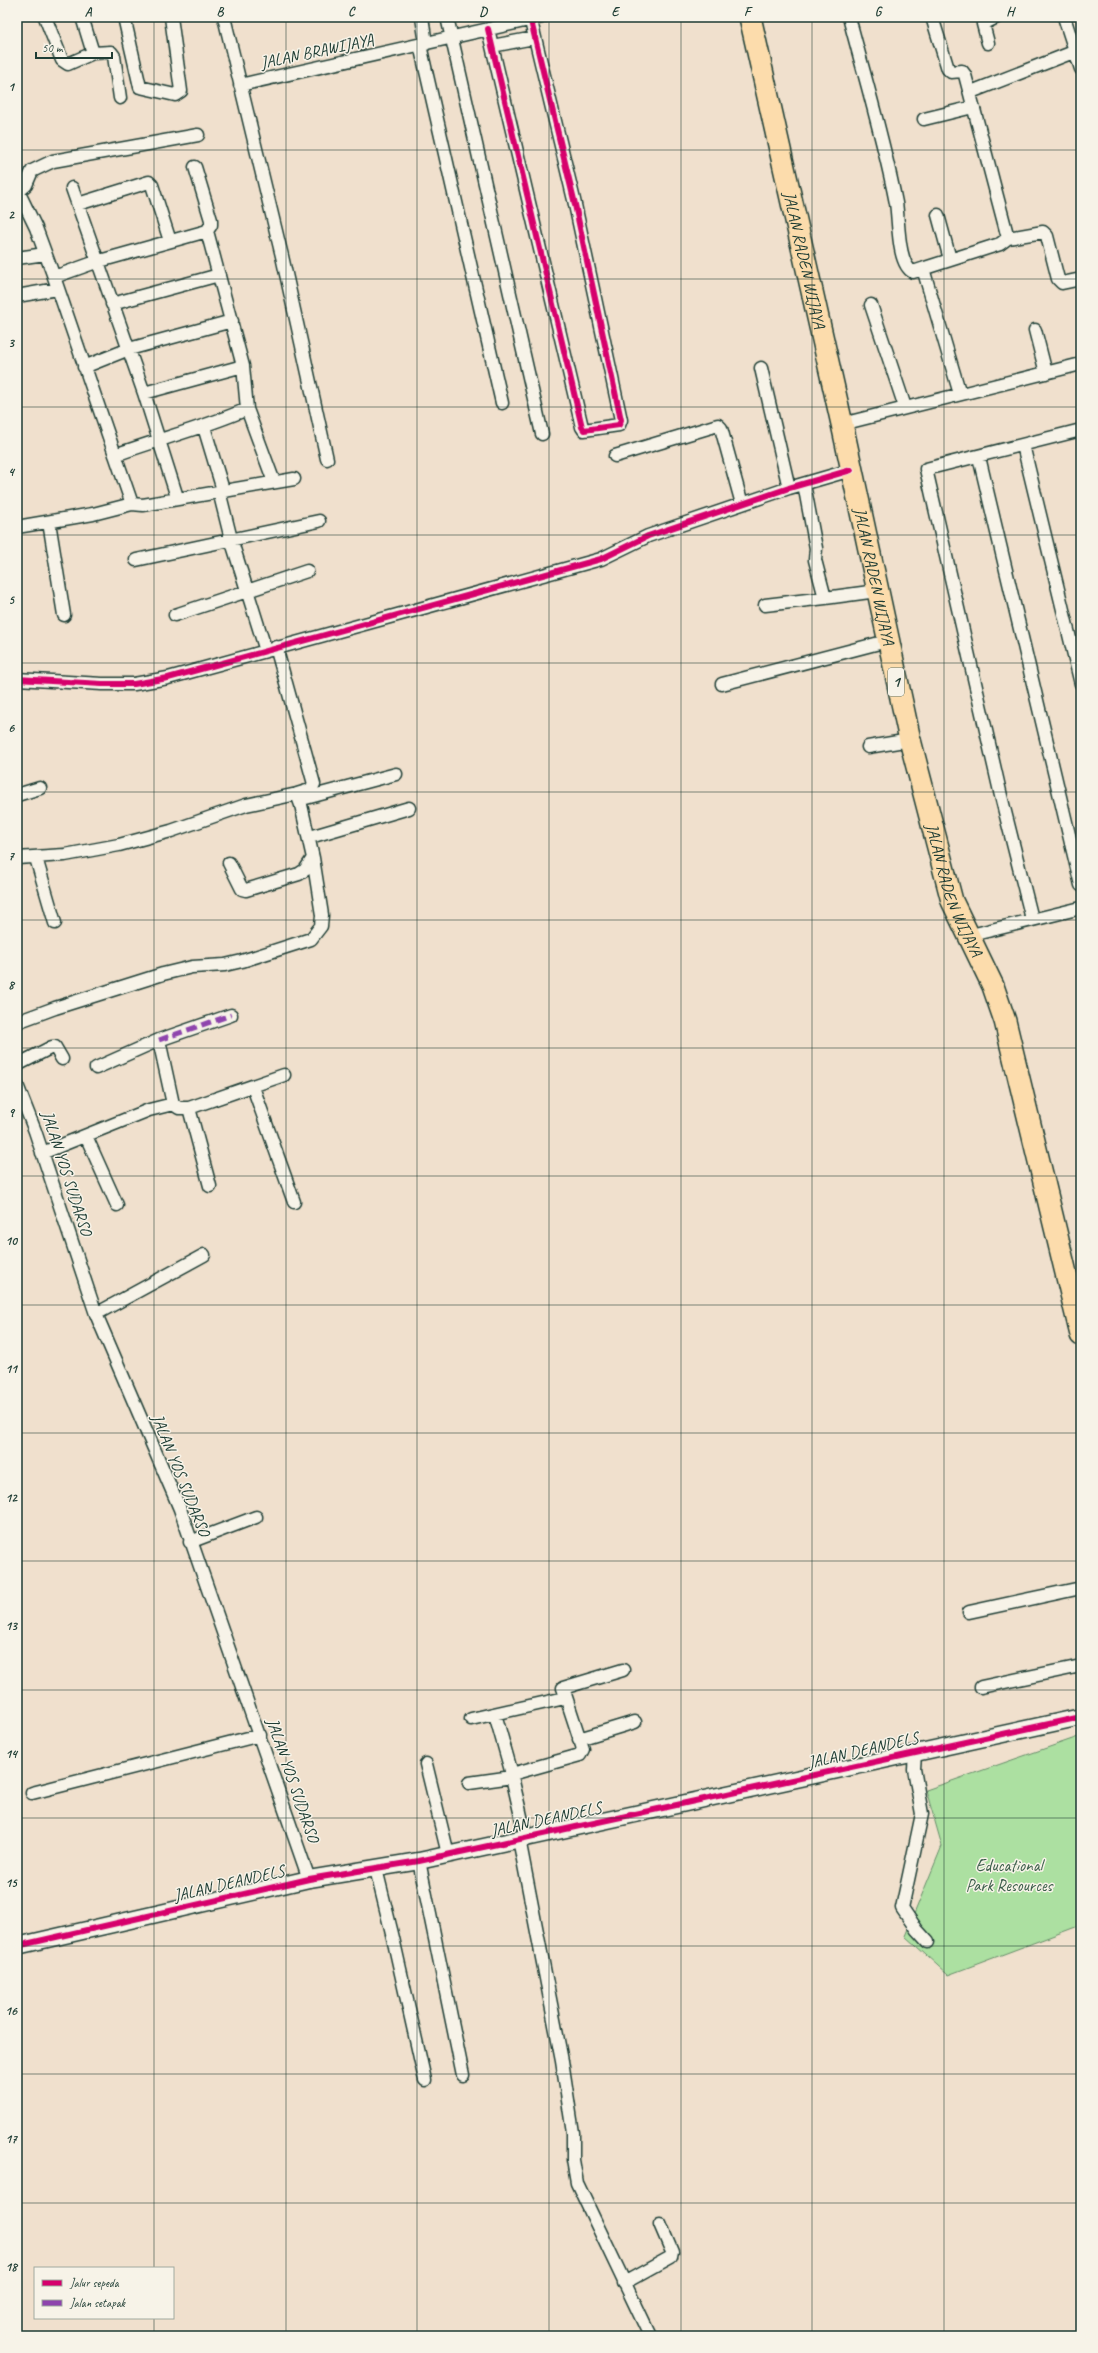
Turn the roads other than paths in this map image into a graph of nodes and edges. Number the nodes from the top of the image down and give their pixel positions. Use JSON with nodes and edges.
{"nodes":[{"id":1,"x":45,"y":17,"type":"edge"},
{"id":2,"x":82,"y":17,"type":"edge"},
{"id":3,"x":124,"y":17,"type":"edge"},
{"id":4,"x":171,"y":17,"type":"edge"},
{"id":5,"x":224,"y":17,"type":"edge"},
{"id":6,"x":422,"y":17,"type":"edge"},
{"id":7,"x":447,"y":17,"type":"edge"},
{"id":8,"x":750,"y":17,"type":"edge"},
{"id":9,"x":849,"y":17,"type":"edge"},
{"id":10,"x":932,"y":17,"type":"edge"},
{"id":11,"x":997,"y":17,"type":"edge"},
{"id":12,"x":1064,"y":17,"type":"edge"},
{"id":13,"x":534,"y":18,"type":"edge"},
{"id":14,"x":488,"y":29,"type":"junction"},
{"id":15,"x":452,"y":37,"type":"junction"},
{"id":16,"x":534,"y":38,"type":"junction"},
{"id":17,"x":988,"y":43,"type":"dead end"},
{"id":18,"x":423,"y":44,"type":"junction"},
{"id":19,"x":492,"y":46,"type":"junction"},
{"id":20,"x":1076,"y":51,"type":"junction"},
{"id":21,"x":93,"y":53,"type":"junction"},
{"id":22,"x":1081,"y":69,"type":"edge"},
{"id":23,"x":240,"y":85,"type":"junction"},
{"id":24,"x":971,"y":92,"type":"junction"},
{"id":25,"x":120,"y":98,"type":"dead end"},
{"id":26,"x":973,"y":107,"type":"junction"},
{"id":27,"x":924,"y":118,"type":"dead end"},
{"id":28,"x":198,"y":135,"type":"dead end"},
{"id":29,"x":195,"y":167,"type":"dead end"},
{"id":30,"x":17,"y":174,"type":"edge"},
{"id":31,"x":72,"y":188,"type":"dead end"},
{"id":32,"x":18,"y":193,"type":"edge"},
{"id":33,"x":78,"y":204,"type":"junction"},
{"id":34,"x":938,"y":215,"type":"dead end"},
{"id":35,"x":207,"y":230,"type":"junction"},
{"id":36,"x":1008,"y":238,"type":"junction"},
{"id":37,"x":170,"y":241,"type":"junction"},
{"id":38,"x":45,"y":254,"type":"junction"},
{"id":39,"x":17,"y":258,"type":"edge"},
{"id":40,"x":950,"y":258,"type":"junction"},
{"id":41,"x":96,"y":262,"type":"junction"},
{"id":42,"x":925,"y":268,"type":"junction"},
{"id":43,"x":219,"y":275,"type":"junction"},
{"id":44,"x":54,"y":277,"type":"junction"},
{"id":45,"x":1081,"y":279,"type":"edge"},
{"id":46,"x":57,"y":289,"type":"junction"},
{"id":47,"x":17,"y":296,"type":"edge"},
{"id":48,"x":112,"y":304,"type":"junction"},
{"id":49,"x":871,"y":305,"type":"dead end"},
{"id":50,"x":232,"y":321,"type":"junction"},
{"id":51,"x":1036,"y":330,"type":"dead end"},
{"id":52,"x":128,"y":349,"type":"junction"},
{"id":53,"x":1081,"y":364,"type":"edge"},
{"id":54,"x":243,"y":366,"type":"junction"},
{"id":55,"x":84,"y":367,"type":"junction"},
{"id":56,"x":761,"y":368,"type":"dead end"},
{"id":57,"x":1046,"y":373,"type":"junction"},
{"id":58,"x":144,"y":394,"type":"junction"},
{"id":59,"x":960,"y":394,"type":"junction"},
{"id":60,"x":502,"y":404,"type":"dead end"},
{"id":61,"x":906,"y":407,"type":"junction"},
{"id":62,"x":247,"y":409,"type":"junction"},
{"id":63,"x":842,"y":424,"type":"junction"},
{"id":64,"x":204,"y":427,"type":"junction"},
{"id":65,"x":1081,"y":430,"type":"edge"},
{"id":66,"x":542,"y":434,"type":"dead end"},
{"id":67,"x":158,"y":439,"type":"junction"},
{"id":68,"x":1023,"y":445,"type":"junction"},
{"id":69,"x":115,"y":455,"type":"junction"},
{"id":70,"x":615,"y":456,"type":"dead end"},
{"id":71,"x":979,"y":457,"type":"junction"},
{"id":72,"x":327,"y":460,"type":"dead end"},
{"id":73,"x":850,"y":470,"type":"junction"},
{"id":74,"x":294,"y":479,"type":"dead end"},
{"id":75,"x":274,"y":482,"type":"junction"},
{"id":76,"x":804,"y":484,"type":"junction"},
{"id":77,"x":789,"y":488,"type":"junction"},
{"id":78,"x":221,"y":491,"type":"junction"},
{"id":79,"x":177,"y":497,"type":"junction"},
{"id":80,"x":132,"y":504,"type":"junction"},
{"id":81,"x":742,"y":504,"type":"junction"},
{"id":82,"x":319,"y":521,"type":"dead end"},
{"id":83,"x":48,"y":522,"type":"junction"},
{"id":84,"x":17,"y":527,"type":"edge"},
{"id":85,"x":231,"y":539,"type":"junction"},
{"id":86,"x":136,"y":560,"type":"dead end"},
{"id":87,"x":307,"y":571,"type":"dead end"},
{"id":88,"x":877,"y":591,"type":"junction"},
{"id":89,"x":247,"y":592,"type":"junction"},
{"id":90,"x":825,"y":598,"type":"junction"},
{"id":91,"x":765,"y":605,"type":"dead end"},
{"id":92,"x":64,"y":615,"type":"dead end"},
{"id":93,"x":175,"y":615,"type":"dead end"},
{"id":94,"x":887,"y":641,"type":"junction"},
{"id":95,"x":271,"y":649,"type":"junction"},
{"id":96,"x":17,"y":678,"type":"edge"},
{"id":97,"x":1081,"y":682,"type":"edge"},
{"id":98,"x":722,"y":684,"type":"dead end"},
{"id":99,"x":910,"y":740,"type":"junction"},
{"id":100,"x":868,"y":747,"type":"dead end"},
{"id":101,"x":396,"y":774,"type":"dead end"},
{"id":102,"x":40,"y":788,"type":"dead end"},
{"id":103,"x":17,"y":795,"type":"edge"},
{"id":104,"x":298,"y":797,"type":"junction"},
{"id":105,"x":409,"y":808,"type":"dead end"},
{"id":106,"x":310,"y":837,"type":"junction"},
{"id":107,"x":17,"y":858,"type":"edge"},
{"id":108,"x":36,"y":858,"type":"junction"},
{"id":109,"x":314,"y":858,"type":"junction"},
{"id":110,"x":229,"y":863,"type":"dead end"},
{"id":111,"x":1081,"y":885,"type":"edge"},
{"id":112,"x":1081,"y":908,"type":"edge"},
{"id":113,"x":1032,"y":920,"type":"junction"},
{"id":114,"x":55,"y":923,"type":"dead end"},
{"id":115,"x":967,"y":936,"type":"junction"},
{"id":116,"x":231,"y":1015,"type":"dead end"},
{"id":117,"x":17,"y":1022,"type":"edge"},
{"id":118,"x":159,"y":1040,"type":"junction"},
{"id":119,"x":62,"y":1059,"type":"dead end"},
{"id":120,"x":17,"y":1065,"type":"edge"},
{"id":121,"x":96,"y":1068,"type":"dead end"},
{"id":122,"x":284,"y":1075,"type":"dead end"},
{"id":123,"x":17,"y":1085,"type":"edge"},
{"id":124,"x":253,"y":1087,"type":"junction"},
{"id":125,"x":173,"y":1104,"type":"junction"},
{"id":126,"x":189,"y":1108,"type":"junction"},
{"id":127,"x":86,"y":1136,"type":"junction"},
{"id":128,"x":42,"y":1153,"type":"junction"},
{"id":129,"x":210,"y":1186,"type":"dead end"},
{"id":130,"x":294,"y":1202,"type":"dead end"},
{"id":131,"x":117,"y":1205,"type":"dead end"},
{"id":132,"x":204,"y":1255,"type":"dead end"},
{"id":133,"x":96,"y":1314,"type":"junction"},
{"id":134,"x":1081,"y":1335,"type":"edge"},
{"id":135,"x":256,"y":1517,"type":"dead end"},
{"id":136,"x":190,"y":1542,"type":"junction"},
{"id":137,"x":1081,"y":1588,"type":"edge"},
{"id":138,"x":969,"y":1612,"type":"dead end"},
{"id":139,"x":1081,"y":1666,"type":"edge"},
{"id":140,"x":623,"y":1670,"type":"dead end"},
{"id":141,"x":981,"y":1687,"type":"dead end"},
{"id":142,"x":565,"y":1698,"type":"junction"},
{"id":143,"x":495,"y":1714,"type":"junction"},
{"id":144,"x":1081,"y":1717,"type":"edge"},
{"id":145,"x":471,"y":1719,"type":"dead end"},
{"id":146,"x":635,"y":1722,"type":"dead end"},
{"id":147,"x":260,"y":1735,"type":"junction"},
{"id":148,"x":579,"y":1739,"type":"junction"},
{"id":149,"x":912,"y":1753,"type":"junction"},
{"id":150,"x":426,"y":1764,"type":"dead end"},
{"id":151,"x":512,"y":1776,"type":"junction"},
{"id":152,"x":469,"y":1783,"type":"dead end"},
{"id":153,"x":32,"y":1793,"type":"dead end"},
{"id":154,"x":523,"y":1838,"type":"junction"},
{"id":155,"x":448,"y":1854,"type":"junction"},
{"id":156,"x":419,"y":1861,"type":"junction"},
{"id":157,"x":376,"y":1869,"type":"junction"},
{"id":158,"x":309,"y":1879,"type":"junction"},
{"id":159,"x":928,"y":1942,"type":"dead end"},
{"id":160,"x":17,"y":1946,"type":"edge"},
{"id":161,"x":463,"y":2075,"type":"dead end"},
{"id":162,"x":425,"y":2080,"type":"dead end"},
{"id":163,"x":660,"y":2224,"type":"dead end"},
{"id":164,"x":624,"y":2283,"type":"junction"},
{"id":165,"x":650,"y":2336,"type":"edge"}],
"edges":[{"from":1,"to":21,"type":"street"},
{"from":2,"to":21,"type":"street"},
{"from":3,"to":4,"type":"street"},
{"from":5,"to":23,"type":"street"},
{"from":6,"to":18,"type":"street"},
{"from":7,"to":15,"type":"street"},
{"from":8,"to":63,"type":"highway","name":"JALAN RADEN WIJAYA","number":"1"},
{"from":9,"to":42,"type":"street"},
{"from":10,"to":24,"type":"street"},
{"from":11,"to":17,"type":"street"},
{"from":12,"to":20,"type":"street"},
{"from":13,"to":14,"type":"street","name":"JALAN BRAWIJAYA"},
{"from":13,"to":16,"type":"street"},
{"from":14,"to":15,"type":"street","name":"JALAN BRAWIJAYA"},
{"from":14,"to":19,"type":"street"},
{"from":15,"to":18,"type":"street","name":"JALAN BRAWIJAYA"},
{"from":15,"to":66,"type":"street"},
{"from":16,"to":19,"type":"street"},
{"from":16,"to":19,"type":"street"},
{"from":18,"to":23,"type":"street","name":"JALAN BRAWIJAYA"},
{"from":18,"to":60,"type":"street"},
{"from":20,"to":22,"type":"street"},
{"from":20,"to":24,"type":"street"},
{"from":21,"to":25,"type":"street"},
{"from":23,"to":72,"type":"street"},
{"from":24,"to":26,"type":"street"},
{"from":26,"to":27,"type":"street"},
{"from":26,"to":36,"type":"street"},
{"from":28,"to":32,"type":"street"},
{"from":29,"to":35,"type":"street"},
{"from":30,"to":32,"type":"street"},
{"from":31,"to":33,"type":"street"},
{"from":32,"to":38,"type":"street"},
{"from":33,"to":37,"type":"street"},
{"from":33,"to":41,"type":"street"},
{"from":34,"to":40,"type":"street"},
{"from":35,"to":37,"type":"street"},
{"from":35,"to":43,"type":"street"},
{"from":36,"to":40,"type":"street"},
{"from":36,"to":45,"type":"street"},
{"from":37,"to":41,"type":"street"},
{"from":38,"to":39,"type":"street"},
{"from":38,"to":44,"type":"street"},
{"from":40,"to":42,"type":"street"},
{"from":41,"to":44,"type":"street"},
{"from":41,"to":48,"type":"street"},
{"from":42,"to":59,"type":"street"},
{"from":43,"to":48,"type":"street"},
{"from":43,"to":50,"type":"street"},
{"from":44,"to":46,"type":"street"},
{"from":46,"to":47,"type":"street"},
{"from":46,"to":55,"type":"street"},
{"from":48,"to":52,"type":"street"},
{"from":49,"to":61,"type":"street"},
{"from":50,"to":52,"type":"street"},
{"from":50,"to":54,"type":"street"},
{"from":51,"to":57,"type":"street"},
{"from":52,"to":55,"type":"street"},
{"from":52,"to":58,"type":"street"},
{"from":53,"to":57,"type":"street"},
{"from":54,"to":58,"type":"street"},
{"from":54,"to":62,"type":"street"},
{"from":55,"to":69,"type":"street"},
{"from":56,"to":77,"type":"street"},
{"from":57,"to":59,"type":"street"},
{"from":58,"to":67,"type":"street"},
{"from":59,"to":61,"type":"street"},
{"from":61,"to":63,"type":"street"},
{"from":62,"to":64,"type":"street"},
{"from":62,"to":75,"type":"street"},
{"from":63,"to":73,"type":"highway","name":"JALAN RADEN WIJAYA","number":"1"},
{"from":64,"to":67,"type":"street"},
{"from":64,"to":78,"type":"street"},
{"from":65,"to":68,"type":"street"},
{"from":67,"to":69,"type":"street"},
{"from":67,"to":79,"type":"street"},
{"from":68,"to":71,"type":"street"},
{"from":68,"to":97,"type":"street"},
{"from":69,"to":80,"type":"street"},
{"from":70,"to":81,"type":"street"},
{"from":71,"to":111,"type":"street"},
{"from":71,"to":113,"type":"street"},
{"from":73,"to":76,"type":"street"},
{"from":73,"to":88,"type":"highway","name":"JALAN RADEN WIJAYA","number":"1"},
{"from":74,"to":75,"type":"street"},
{"from":75,"to":78,"type":"street"},
{"from":76,"to":77,"type":"street"},
{"from":76,"to":90,"type":"street"},
{"from":77,"to":81,"type":"street"},
{"from":78,"to":79,"type":"street"},
{"from":78,"to":85,"type":"street"},
{"from":79,"to":80,"type":"street"},
{"from":80,"to":83,"type":"street"},
{"from":81,"to":95,"type":"street"},
{"from":82,"to":85,"type":"street"},
{"from":83,"to":84,"type":"street"},
{"from":83,"to":92,"type":"street"},
{"from":85,"to":86,"type":"street"},
{"from":85,"to":89,"type":"street"},
{"from":87,"to":89,"type":"street"},
{"from":88,"to":90,"type":"street"},
{"from":88,"to":94,"type":"highway","name":"JALAN RADEN WIJAYA","number":"1"},
{"from":89,"to":93,"type":"street"},
{"from":89,"to":95,"type":"street"},
{"from":90,"to":91,"type":"street"},
{"from":94,"to":98,"type":"street"},
{"from":94,"to":99,"type":"highway","name":"JALAN RADEN WIJAYA","number":"1"},
{"from":95,"to":96,"type":"street"},
{"from":95,"to":104,"type":"street"},
{"from":99,"to":100,"type":"street"},
{"from":99,"to":115,"type":"highway","name":"JALAN RADEN WIJAYA","number":"1"},
{"from":101,"to":104,"type":"street"},
{"from":102,"to":103,"type":"street"},
{"from":104,"to":106,"type":"street"},
{"from":104,"to":108,"type":"street"},
{"from":105,"to":106,"type":"street"},
{"from":106,"to":109,"type":"street"},
{"from":107,"to":108,"type":"street"},
{"from":108,"to":114,"type":"street"},
{"from":109,"to":110,"type":"street"},
{"from":109,"to":117,"type":"street"},
{"from":112,"to":113,"type":"street"},
{"from":113,"to":115,"type":"street"},
{"from":115,"to":134,"type":"highway","name":"JALAN RADEN WIJAYA","number":"1"},
{"from":116,"to":118,"type":"street"},
{"from":118,"to":121,"type":"street"},
{"from":118,"to":125,"type":"street"},
{"from":119,"to":120,"type":"street"},
{"from":122,"to":124,"type":"street"},
{"from":123,"to":128,"type":"street","name":"JALAN YOS SUDARSO"},
{"from":124,"to":126,"type":"street"},
{"from":124,"to":130,"type":"street"},
{"from":125,"to":126,"type":"street"},
{"from":125,"to":127,"type":"street"},
{"from":126,"to":129,"type":"street"},
{"from":127,"to":128,"type":"street"},
{"from":127,"to":131,"type":"street"},
{"from":128,"to":133,"type":"street","name":"JALAN YOS SUDARSO"},
{"from":132,"to":133,"type":"street"},
{"from":133,"to":136,"type":"street","name":"JALAN YOS SUDARSO"},
{"from":135,"to":136,"type":"street"},
{"from":136,"to":147,"type":"street","name":"JALAN YOS SUDARSO"},
{"from":137,"to":138,"type":"street"},
{"from":139,"to":141,"type":"street"},
{"from":140,"to":142,"type":"street"},
{"from":142,"to":143,"type":"street"},
{"from":142,"to":148,"type":"street"},
{"from":143,"to":145,"type":"street"},
{"from":143,"to":151,"type":"street"},
{"from":144,"to":149,"type":"street","name":"JALAN DEANDELS"},
{"from":146,"to":148,"type":"street"},
{"from":147,"to":153,"type":"street"},
{"from":147,"to":158,"type":"street","name":"JALAN YOS SUDARSO"},
{"from":148,"to":151,"type":"street"},
{"from":149,"to":154,"type":"street","name":"JALAN DEANDELS"},
{"from":149,"to":159,"type":"street"},
{"from":150,"to":155,"type":"street"},
{"from":151,"to":152,"type":"street"},
{"from":151,"to":154,"type":"street"},
{"from":154,"to":155,"type":"street","name":"JALAN DEANDELS"},
{"from":154,"to":164,"type":"street"},
{"from":155,"to":156,"type":"street","name":"JALAN DEANDELS"},
{"from":156,"to":157,"type":"street","name":"JALAN DEANDELS"},
{"from":156,"to":161,"type":"street"},
{"from":157,"to":158,"type":"street","name":"JALAN DEANDELS"},
{"from":157,"to":162,"type":"street"},
{"from":158,"to":160,"type":"street","name":"JALAN DEANDELS"},
{"from":163,"to":164,"type":"street"},
{"from":164,"to":165,"type":"street"}]}
